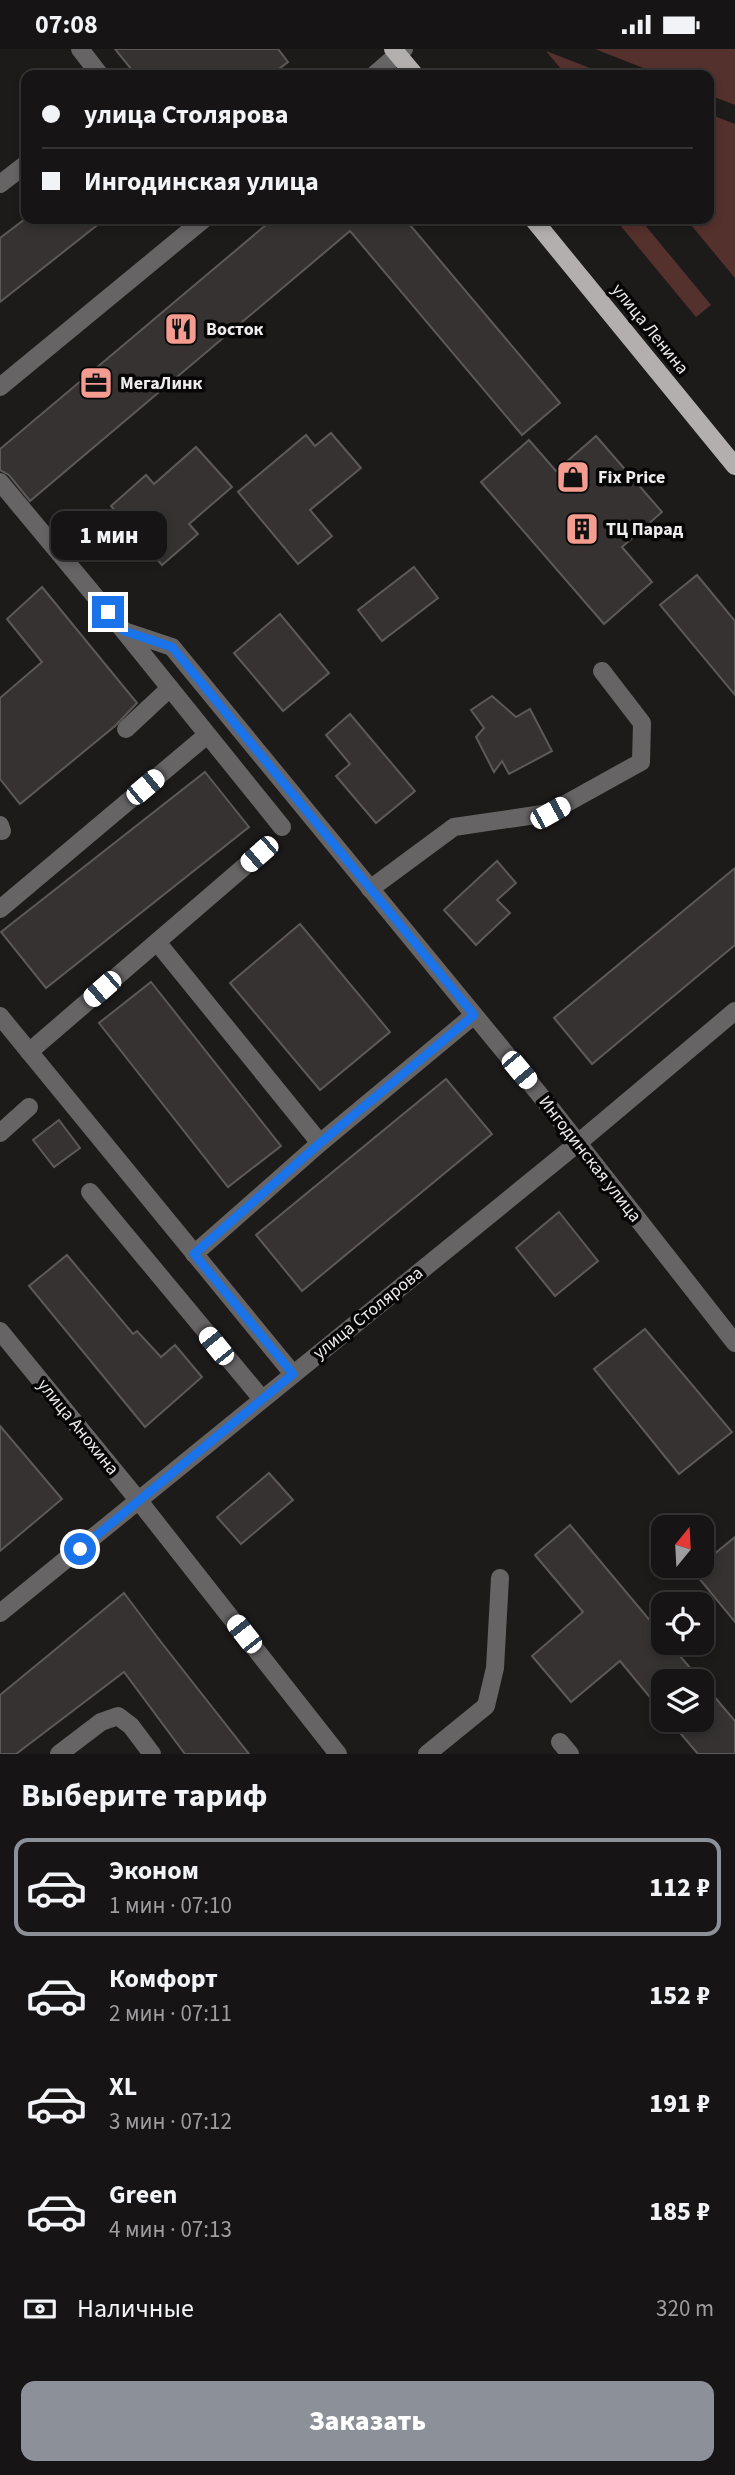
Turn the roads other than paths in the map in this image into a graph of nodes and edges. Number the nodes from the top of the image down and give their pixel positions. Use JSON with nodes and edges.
{"nodes":[{"id":1,"x":80,"y":49,"type":"edge"},
{"id":2,"x":398,"y":51,"type":"edge"},
{"id":3,"x":96,"y":70,"type":"edge"},
{"id":4,"x":379,"y":70,"type":"edge"},
{"id":5,"x":411,"y":70,"type":"edge"},
{"id":6,"x":21,"y":168,"type":"edge"},
{"id":7,"x":0,"y":184,"type":"edge"},
{"id":8,"x":198,"y":224,"type":"edge"},
{"id":9,"x":537,"y":224,"type":"edge"},
{"id":10,"x":0,"y":387,"type":"edge"},
{"id":11,"x":735,"y":466,"type":"edge"},
{"id":12,"x":0,"y":482,"type":"edge"},
{"id":13,"x":124,"y":631,"type":"junction"},
{"id":14,"x":602,"y":671,"type":"dead end"},
{"id":15,"x":170,"y":688,"type":"junction"},
{"id":16,"x":126,"y":729,"type":"dead end"},
{"id":17,"x":207,"y":735,"type":"junction"},
{"id":18,"x":282,"y":827,"type":"dead end"},
{"id":19,"x":259,"y":854,"type":"dead end"},
{"id":20,"x":370,"y":889,"type":"junction"},
{"id":21,"x":0,"y":909,"type":"edge"},
{"id":22,"x":156,"y":941,"type":"junction"},
{"id":23,"x":735,"y":1011,"type":"edge"},
{"id":24,"x":474,"y":1015,"type":"junction"},
{"id":25,"x":0,"y":1016,"type":"edge"},
{"id":26,"x":29,"y":1052,"type":"junction"},
{"id":27,"x":29,"y":1107,"type":"dead end"},
{"id":28,"x":0,"y":1133,"type":"edge"},
{"id":29,"x":320,"y":1143,"type":"junction"},
{"id":30,"x":578,"y":1143,"type":"junction"},
{"id":31,"x":90,"y":1192,"type":"dead end"},
{"id":32,"x":194,"y":1254,"type":"junction"},
{"id":33,"x":0,"y":1331,"type":"edge"},
{"id":34,"x":735,"y":1343,"type":"edge"},
{"id":35,"x":293,"y":1374,"type":"junction"},
{"id":36,"x":262,"y":1399,"type":"junction"},
{"id":37,"x":139,"y":1501,"type":"junction"},
{"id":38,"x":500,"y":1578,"type":"dead end"},
{"id":39,"x":0,"y":1613,"type":"edge"},
{"id":40,"x":59,"y":1754,"type":"edge"},
{"id":41,"x":152,"y":1754,"type":"edge"},
{"id":42,"x":338,"y":1754,"type":"edge"},
{"id":43,"x":427,"y":1754,"type":"edge"}],
"edges":[{"from":1,"to":3,"type":"street"},
{"from":2,"to":4,"type":"street"},
{"from":2,"to":5,"type":"main road"},
{"from":6,"to":7,"type":"street"},
{"from":8,"to":10,"type":"street"},
{"from":9,"to":11,"type":"main road","name":"улица Ленина"},
{"from":12,"to":13,"type":"street"},
{"from":13,"to":15,"type":"street"},
{"from":13,"to":20,"type":"street","name":"Ингодинская улица"},
{"from":14,"to":20,"type":"street"},
{"from":15,"to":16,"type":"street"},
{"from":15,"to":17,"type":"street"},
{"from":17,"to":18,"type":"street"},
{"from":17,"to":21,"type":"street"},
{"from":19,"to":22,"type":"street"},
{"from":20,"to":24,"type":"street","name":"Ингодинская улица"},
{"from":22,"to":26,"type":"street"},
{"from":22,"to":29,"type":"street"},
{"from":23,"to":30,"type":"street","name":"улица Столярова"},
{"from":24,"to":29,"type":"street"},
{"from":24,"to":30,"type":"street","name":"Ингодинская улица"},
{"from":25,"to":26,"type":"street"},
{"from":26,"to":32,"type":"street"},
{"from":27,"to":28,"type":"street"},
{"from":29,"to":32,"type":"street"},
{"from":30,"to":34,"type":"street","name":"Ингодинская улица"},
{"from":30,"to":35,"type":"street","name":"улица Столярова"},
{"from":31,"to":36,"type":"street"},
{"from":32,"to":35,"type":"street"},
{"from":33,"to":37,"type":"street","name":"улица Анохина"},
{"from":35,"to":36,"type":"street","name":"улица Столярова"},
{"from":36,"to":37,"type":"street","name":"улица Столярова"},
{"from":37,"to":39,"type":"street","name":"улица Столярова"},
{"from":37,"to":42,"type":"street","name":"улица Анохина"},
{"from":38,"to":43,"type":"street"},
{"from":40,"to":41,"type":"street"}]}
